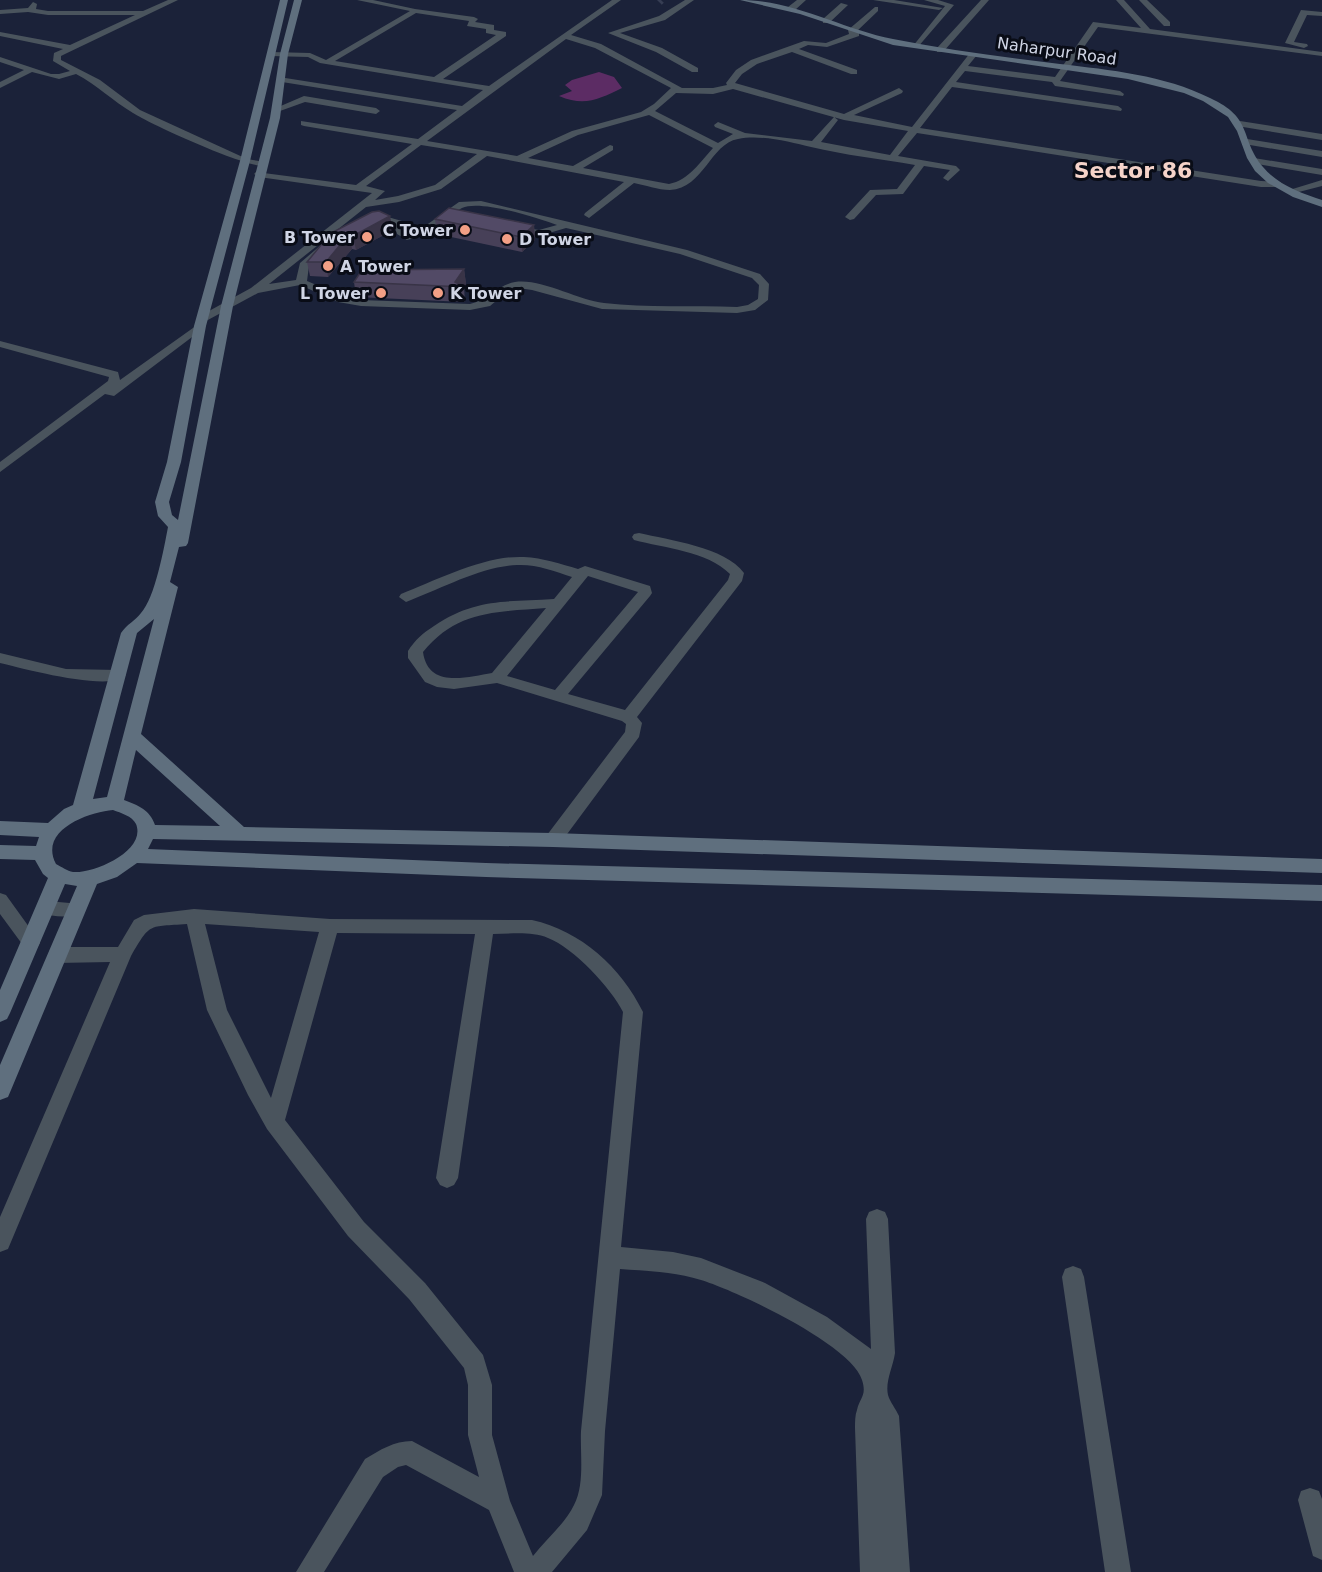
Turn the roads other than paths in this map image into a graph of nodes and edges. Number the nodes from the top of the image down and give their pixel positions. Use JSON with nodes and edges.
{"nodes":[{"id":1,"x":34,"y":0,"type":"edge"},
{"id":2,"x":174,"y":0,"type":"edge"},
{"id":3,"x":284,"y":0,"type":"edge"},
{"id":4,"x":298,"y":0,"type":"edge"},
{"id":5,"x":361,"y":0,"type":"edge"},
{"id":6,"x":617,"y":0,"type":"edge"},
{"id":7,"x":690,"y":0,"type":"edge"},
{"id":8,"x":744,"y":0,"type":"edge"},
{"id":9,"x":802,"y":0,"type":"edge"},
{"id":10,"x":927,"y":0,"type":"edge"},
{"id":11,"x":985,"y":0,"type":"edge"},
{"id":12,"x":1120,"y":0,"type":"edge"},
{"id":13,"x":1143,"y":0,"type":"edge"},
{"id":14,"x":24,"y":1,"type":"edge"},
{"id":15,"x":844,"y":5,"type":"dead end"},
{"id":16,"x":876,"y":5,"type":"edge"},
{"id":17,"x":411,"y":9,"type":"dead end"},
{"id":18,"x":791,"y":9,"type":"junction"},
{"id":19,"x":946,"y":9,"type":"junction"},
{"id":20,"x":28,"y":10,"type":"junction"},
{"id":21,"x":0,"y":12,"type":"edge"},
{"id":22,"x":148,"y":13,"type":"junction"},
{"id":23,"x":1322,"y":14,"type":"edge"},
{"id":24,"x":826,"y":21,"type":"junction"},
{"id":25,"x":1167,"y":24,"type":"junction"},
{"id":26,"x":1144,"y":27,"type":"junction"},
{"id":27,"x":854,"y":33,"type":"junction"},
{"id":28,"x":0,"y":34,"type":"edge"},
{"id":29,"x":565,"y":36,"type":"junction"},
{"id":30,"x":1270,"y":42,"type":"dead end"},
{"id":31,"x":917,"y":46,"type":"junction"},
{"id":32,"x":71,"y":48,"type":"junction"},
{"id":33,"x":1322,"y":48,"type":"edge"},
{"id":34,"x":793,"y":50,"type":"junction"},
{"id":35,"x":940,"y":50,"type":"junction"},
{"id":36,"x":277,"y":54,"type":"junction"},
{"id":37,"x":1322,"y":54,"type":"edge"},
{"id":38,"x":973,"y":55,"type":"junction"},
{"id":39,"x":0,"y":59,"type":"edge"},
{"id":40,"x":678,"y":60,"type":"junction"},
{"id":41,"x":328,"y":62,"type":"junction"},
{"id":42,"x":1064,"y":67,"type":"junction"},
{"id":43,"x":963,"y":68,"type":"junction"},
{"id":44,"x":639,"y":69,"type":"junction"},
{"id":45,"x":30,"y":70,"type":"junction"},
{"id":46,"x":695,"y":70,"type":"dead end"},
{"id":47,"x":78,"y":72,"type":"junction"},
{"id":48,"x":854,"y":72,"type":"dead end"},
{"id":49,"x":345,"y":74,"type":"dead end"},
{"id":50,"x":424,"y":78,"type":"junction"},
{"id":51,"x":282,"y":79,"type":"junction"},
{"id":52,"x":436,"y":80,"type":"junction"},
{"id":53,"x":1056,"y":80,"type":"junction"},
{"id":54,"x":951,"y":84,"type":"junction"},
{"id":55,"x":0,"y":85,"type":"edge"},
{"id":56,"x":414,"y":85,"type":"junction"},
{"id":57,"x":733,"y":87,"type":"junction"},
{"id":58,"x":491,"y":89,"type":"junction"},
{"id":59,"x":679,"y":89,"type":"junction"},
{"id":60,"x":405,"y":91,"type":"dead end"},
{"id":61,"x":899,"y":91,"type":"dead end"},
{"id":62,"x":1120,"y":94,"type":"dead end"},
{"id":63,"x":482,"y":96,"type":"junction"},
{"id":64,"x":396,"y":97,"type":"junction"},
{"id":65,"x":279,"y":108,"type":"junction"},
{"id":66,"x":1118,"y":108,"type":"dead end"},
{"id":67,"x":465,"y":109,"type":"junction"},
{"id":68,"x":649,"y":111,"type":"junction"},
{"id":69,"x":384,"y":117,"type":"dead end"},
{"id":70,"x":844,"y":117,"type":"junction"},
{"id":71,"x":834,"y":120,"type":"dead end"},
{"id":72,"x":718,"y":125,"type":"dead end"},
{"id":73,"x":916,"y":130,"type":"junction"},
{"id":74,"x":360,"y":133,"type":"junction"},
{"id":75,"x":741,"y":134,"type":"junction"},
{"id":76,"x":1245,"y":137,"type":"junction"},
{"id":77,"x":1322,"y":137,"type":"edge"},
{"id":78,"x":419,"y":143,"type":"junction"},
{"id":79,"x":814,"y":145,"type":"junction"},
{"id":80,"x":1322,"y":146,"type":"edge"},
{"id":81,"x":718,"y":147,"type":"junction"},
{"id":82,"x":610,"y":148,"type":"dead end"},
{"id":83,"x":484,"y":153,"type":"junction"},
{"id":84,"x":1322,"y":154,"type":"edge"},
{"id":85,"x":892,"y":158,"type":"junction"},
{"id":86,"x":518,"y":159,"type":"junction"},
{"id":87,"x":245,"y":161,"type":"junction"},
{"id":88,"x":921,"y":163,"type":"junction"},
{"id":89,"x":1322,"y":163,"type":"edge"},
{"id":90,"x":1257,"y":166,"type":"junction"},
{"id":91,"x":260,"y":169,"type":"junction"},
{"id":92,"x":574,"y":170,"type":"junction"},
{"id":93,"x":1322,"y":172,"type":"edge"},
{"id":94,"x":948,"y":178,"type":"dead end"},
{"id":95,"x":633,"y":179,"type":"junction"},
{"id":96,"x":1322,"y":181,"type":"edge"},
{"id":97,"x":1277,"y":184,"type":"junction"},
{"id":98,"x":359,"y":187,"type":"junction"},
{"id":99,"x":1291,"y":191,"type":"junction"},
{"id":100,"x":366,"y":204,"type":"junction"},
{"id":101,"x":1322,"y":204,"type":"edge"},
{"id":102,"x":444,"y":215,"type":"junction"},
{"id":103,"x":589,"y":215,"type":"dead end"},
{"id":104,"x":850,"y":217,"type":"dead end"},
{"id":105,"x":465,"y":219,"type":"edge"},
{"id":106,"x":564,"y":225,"type":"junction"},
{"id":107,"x":497,"y":226,"type":"edge"},
{"id":108,"x":272,"y":277,"type":"junction"},
{"id":109,"x":302,"y":278,"type":"junction"},
{"id":110,"x":255,"y":290,"type":"junction"},
{"id":111,"x":227,"y":306,"type":"junction"},
{"id":112,"x":201,"y":323,"type":"junction"},
{"id":113,"x":0,"y":344,"type":"edge"},
{"id":114,"x":0,"y":468,"type":"edge"},
{"id":115,"x":0,"y":478,"type":"edge"},
{"id":116,"x":639,"y":537,"type":"dead end"},
{"id":117,"x":581,"y":575,"type":"junction"},
{"id":118,"x":406,"y":597,"type":"dead end"},
{"id":119,"x":558,"y":603,"type":"junction"},
{"id":120,"x":0,"y":658,"type":"edge"},
{"id":121,"x":118,"y":675,"type":"junction"},
{"id":122,"x":497,"y":678,"type":"junction"},
{"id":123,"x":557,"y":696,"type":"junction"},
{"id":124,"x":628,"y":717,"type":"junction"},
{"id":125,"x":132,"y":736,"type":"junction"},
{"id":126,"x":114,"y":803,"type":"junction"},
{"id":127,"x":81,"y":809,"type":"junction"},
{"id":128,"x":0,"y":828,"type":"edge"},
{"id":129,"x":51,"y":830,"type":"junction"},
{"id":130,"x":147,"y":832,"type":"junction"},
{"id":131,"x":239,"y":833,"type":"junction"},
{"id":132,"x":553,"y":840,"type":"junction"},
{"id":133,"x":613,"y":842,"type":"junction"},
{"id":134,"x":0,"y":852,"type":"edge"},
{"id":135,"x":43,"y":853,"type":"junction"},
{"id":136,"x":135,"y":856,"type":"junction"},
{"id":137,"x":1322,"y":866,"type":"edge"},
{"id":138,"x":612,"y":874,"type":"junction"},
{"id":139,"x":59,"y":875,"type":"junction"},
{"id":140,"x":90,"y":878,"type":"junction"},
{"id":141,"x":1322,"y":893,"type":"edge"},
{"id":142,"x":47,"y":908,"type":"junction"},
{"id":143,"x":3,"y":909,"type":"edge"},
{"id":144,"x":75,"y":909,"type":"junction"},
{"id":145,"x":194,"y":916,"type":"junction"},
{"id":146,"x":330,"y":926,"type":"junction"},
{"id":147,"x":485,"y":927,"type":"junction"},
{"id":148,"x":31,"y":943,"type":"junction"},
{"id":149,"x":123,"y":954,"type":"junction"},
{"id":150,"x":57,"y":955,"type":"junction"},
{"id":151,"x":0,"y":1013,"type":"edge"},
{"id":152,"x":0,"y":1090,"type":"edge"},
{"id":153,"x":274,"y":1122,"type":"junction"},
{"id":154,"x":447,"y":1178,"type":"dead end"},
{"id":155,"x":877,"y":1219,"type":"dead end"},
{"id":156,"x":0,"y":1242,"type":"edge"},
{"id":157,"x":610,"y":1257,"type":"junction"},
{"id":158,"x":1073,"y":1277,"type":"dead end"},
{"id":159,"x":876,"y":1390,"type":"junction"},
{"id":160,"x":1310,"y":1500,"type":"dead end"},
{"id":161,"x":498,"y":1501,"type":"junction"},
{"id":162,"x":1322,"y":1547,"type":"edge"},
{"id":163,"x":309,"y":1572,"type":"edge"},
{"id":164,"x":527,"y":1572,"type":"edge"},
{"id":165,"x":537,"y":1572,"type":"edge"},
{"id":166,"x":873,"y":1572,"type":"edge"},
{"id":167,"x":897,"y":1572,"type":"edge"},
{"id":168,"x":1118,"y":1572,"type":"edge"}],
"edges":[{"from":1,"to":14,"type":"street"},
{"from":1,"to":20,"type":"street"},
{"from":2,"to":22,"type":"street"},
{"from":3,"to":36,"type":"street"},
{"from":4,"to":36,"type":"street"},
{"from":5,"to":17,"type":"street"},
{"from":6,"to":29,"type":"street"},
{"from":7,"to":40,"type":"street"},
{"from":8,"to":18,"type":"street","name":"Naharpur Road"},
{"from":9,"to":18,"type":"street"},
{"from":10,"to":19,"type":"street"},
{"from":11,"to":35,"type":"street"},
{"from":12,"to":26,"type":"street"},
{"from":13,"to":25,"type":"street"},
{"from":15,"to":24,"type":"street"},
{"from":16,"to":19,"type":"street"},
{"from":16,"to":27,"type":"street"},
{"from":18,"to":24,"type":"street","name":"Naharpur Road"},
{"from":19,"to":31,"type":"street"},
{"from":20,"to":21,"type":"street"},
{"from":20,"to":22,"type":"street"},
{"from":22,"to":32,"type":"street"},
{"from":23,"to":33,"type":"street"},
{"from":24,"to":27,"type":"street","name":"Naharpur Road"},
{"from":25,"to":26,"type":"street"},
{"from":25,"to":30,"type":"street"},
{"from":26,"to":37,"type":"street"},
{"from":26,"to":42,"type":"street"},
{"from":27,"to":31,"type":"street","name":"Naharpur Road"},
{"from":27,"to":34,"type":"street"},
{"from":28,"to":32,"type":"street"},
{"from":29,"to":44,"type":"street"},
{"from":29,"to":58,"type":"street"},
{"from":31,"to":35,"type":"street","name":"Naharpur Road"},
{"from":32,"to":47,"type":"street"},
{"from":34,"to":48,"type":"street"},
{"from":34,"to":57,"type":"street"},
{"from":35,"to":38,"type":"street","name":"Naharpur Road"},
{"from":36,"to":41,"type":"street"},
{"from":36,"to":51,"type":"street"},
{"from":36,"to":87,"type":"street"},
{"from":38,"to":42,"type":"street","name":"Naharpur Road"},
{"from":38,"to":43,"type":"street"},
{"from":39,"to":45,"type":"street"},
{"from":40,"to":44,"type":"street"},
{"from":40,"to":46,"type":"street"},
{"from":41,"to":50,"type":"street"},
{"from":41,"to":52,"type":"street"},
{"from":42,"to":53,"type":"street"},
{"from":42,"to":76,"type":"street","name":"Naharpur Road"},
{"from":43,"to":53,"type":"street"},
{"from":43,"to":54,"type":"street"},
{"from":44,"to":59,"type":"street"},
{"from":45,"to":47,"type":"street"},
{"from":45,"to":55,"type":"street"},
{"from":47,"to":87,"type":"street"},
{"from":49,"to":56,"type":"street"},
{"from":50,"to":52,"type":"street"},
{"from":50,"to":56,"type":"street"},
{"from":51,"to":64,"type":"street"},
{"from":51,"to":65,"type":"street"},
{"from":52,"to":58,"type":"street"},
{"from":53,"to":62,"type":"street"},
{"from":54,"to":66,"type":"street"},
{"from":54,"to":73,"type":"street"},
{"from":56,"to":63,"type":"street"},
{"from":57,"to":59,"type":"street"},
{"from":57,"to":70,"type":"street"},
{"from":58,"to":63,"type":"street"},
{"from":59,"to":68,"type":"street"},
{"from":60,"to":64,"type":"street"},
{"from":61,"to":70,"type":"street"},
{"from":63,"to":67,"type":"street"},
{"from":64,"to":65,"type":"street"},
{"from":64,"to":67,"type":"street"},
{"from":65,"to":74,"type":"street"},
{"from":65,"to":91,"type":"street"},
{"from":67,"to":78,"type":"street"},
{"from":68,"to":81,"type":"street"},
{"from":68,"to":86,"type":"street"},
{"from":69,"to":74,"type":"street"},
{"from":70,"to":73,"type":"street"},
{"from":71,"to":79,"type":"street"},
{"from":72,"to":75,"type":"street"},
{"from":73,"to":85,"type":"street"},
{"from":73,"to":97,"type":"street"},
{"from":74,"to":78,"type":"street"},
{"from":75,"to":79,"type":"street"},
{"from":75,"to":81,"type":"street"},
{"from":76,"to":77,"type":"street"},
{"from":76,"to":80,"type":"street"},
{"from":76,"to":84,"type":"street"},
{"from":76,"to":89,"type":"street"},
{"from":76,"to":90,"type":"street","name":"Naharpur Road"},
{"from":78,"to":83,"type":"street"},
{"from":78,"to":98,"type":"street"},
{"from":79,"to":85,"type":"street"},
{"from":81,"to":95,"type":"street"},
{"from":82,"to":92,"type":"street"},
{"from":83,"to":86,"type":"street"},
{"from":83,"to":100,"type":"street"},
{"from":85,"to":88,"type":"street"},
{"from":86,"to":92,"type":"street"},
{"from":87,"to":91,"type":"street"},
{"from":87,"to":112,"type":"street"},
{"from":88,"to":94,"type":"street"},
{"from":88,"to":104,"type":"street"},
{"from":90,"to":93,"type":"street"},
{"from":90,"to":96,"type":"street"},
{"from":90,"to":97,"type":"street","name":"Naharpur Road"},
{"from":91,"to":98,"type":"street"},
{"from":91,"to":111,"type":"street"},
{"from":92,"to":95,"type":"street"},
{"from":95,"to":103,"type":"street"},
{"from":96,"to":99,"type":"street"},
{"from":97,"to":99,"type":"street","name":"Naharpur Road"},
{"from":98,"to":100,"type":"street"},
{"from":99,"to":101,"type":"street","name":"Naharpur Road"},
{"from":100,"to":108,"type":"street"},
{"from":102,"to":105,"type":"street"},
{"from":102,"to":106,"type":"street"},
{"from":102,"to":109,"type":"street"},
{"from":106,"to":107,"type":"street"},
{"from":106,"to":109,"type":"street"},
{"from":108,"to":109,"type":"street"},
{"from":108,"to":110,"type":"street"},
{"from":109,"to":110,"type":"street"},
{"from":110,"to":111,"type":"street"},
{"from":111,"to":112,"type":"street"},
{"from":111,"to":125,"type":"street"},
{"from":112,"to":115,"type":"street"},
{"from":112,"to":121,"type":"street"},
{"from":113,"to":114,"type":"street"},
{"from":116,"to":124,"type":"street"},
{"from":117,"to":118,"type":"street"},
{"from":117,"to":119,"type":"street"},
{"from":117,"to":123,"type":"street"},
{"from":119,"to":122,"type":"street"},
{"from":119,"to":122,"type":"street"},
{"from":120,"to":121,"type":"street"},
{"from":121,"to":127,"type":"street"},
{"from":122,"to":123,"type":"street"},
{"from":123,"to":124,"type":"street"},
{"from":124,"to":132,"type":"street"},
{"from":125,"to":126,"type":"street"},
{"from":125,"to":131,"type":"street"},
{"from":126,"to":127,"type":"street"},
{"from":126,"to":130,"type":"street"},
{"from":127,"to":129,"type":"street"},
{"from":128,"to":129,"type":"street"},
{"from":129,"to":135,"type":"street"},
{"from":130,"to":131,"type":"street"},
{"from":130,"to":136,"type":"street"},
{"from":131,"to":132,"type":"street"},
{"from":132,"to":133,"type":"street"},
{"from":133,"to":137,"type":"street"},
{"from":133,"to":138,"type":"street"},
{"from":134,"to":135,"type":"street"},
{"from":135,"to":139,"type":"street"},
{"from":136,"to":138,"type":"street"},
{"from":136,"to":140,"type":"street"},
{"from":138,"to":141,"type":"street"},
{"from":139,"to":140,"type":"street"},
{"from":139,"to":142,"type":"street"},
{"from":140,"to":144,"type":"street"},
{"from":142,"to":144,"type":"street"},
{"from":142,"to":148,"type":"street"},
{"from":143,"to":148,"type":"street"},
{"from":144,"to":150,"type":"street"},
{"from":145,"to":146,"type":"street"},
{"from":145,"to":149,"type":"street"},
{"from":145,"to":153,"type":"street"},
{"from":146,"to":147,"type":"street"},
{"from":146,"to":153,"type":"street"},
{"from":147,"to":154,"type":"street"},
{"from":147,"to":157,"type":"street"},
{"from":148,"to":151,"type":"street"},
{"from":149,"to":150,"type":"street"},
{"from":149,"to":156,"type":"street"},
{"from":150,"to":152,"type":"street"},
{"from":153,"to":161,"type":"street"},
{"from":155,"to":159,"type":"street"},
{"from":157,"to":159,"type":"street"},
{"from":157,"to":165,"type":"street"},
{"from":158,"to":168,"type":"street"},
{"from":159,"to":166,"type":"street"},
{"from":159,"to":167,"type":"street"},
{"from":160,"to":162,"type":"street"},
{"from":161,"to":163,"type":"street"},
{"from":161,"to":164,"type":"street"}]}
